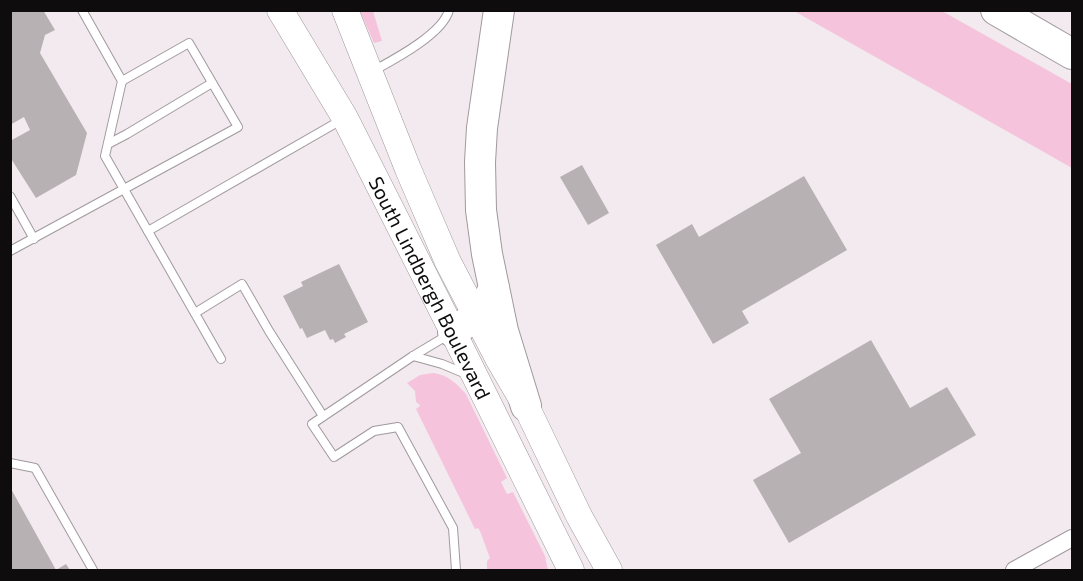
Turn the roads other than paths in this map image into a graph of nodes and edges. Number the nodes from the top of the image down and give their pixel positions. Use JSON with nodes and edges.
{"nodes":[{"id":1,"x":82,"y":10,"type":"edge"},
{"id":2,"x":279,"y":10,"type":"edge"},
{"id":3,"x":345,"y":10,"type":"edge"},
{"id":4,"x":449,"y":10,"type":"edge"},
{"id":5,"x":500,"y":10,"type":"edge"},
{"id":6,"x":996,"y":10,"type":"edge"},
{"id":7,"x":1072,"y":54,"type":"edge"},
{"id":8,"x":370,"y":73,"type":"junction"},
{"id":9,"x":122,"y":81,"type":"junction"},
{"id":10,"x":212,"y":83,"type":"junction"},
{"id":11,"x":345,"y":118,"type":"junction"},
{"id":12,"x":108,"y":144,"type":"junction"},
{"id":13,"x":124,"y":189,"type":"junction"},
{"id":14,"x":10,"y":196,"type":"edge"},
{"id":15,"x":148,"y":231,"type":"junction"},
{"id":16,"x":34,"y":238,"type":"junction"},
{"id":17,"x":10,"y":251,"type":"edge"},
{"id":18,"x":494,"y":288,"type":"junction"},
{"id":19,"x":195,"y":313,"type":"junction"},
{"id":20,"x":465,"y":324,"type":"junction"},
{"id":21,"x":413,"y":356,"type":"junction"},
{"id":22,"x":221,"y":358,"type":"dead end"},
{"id":23,"x":477,"y":379,"type":"junction"},
{"id":24,"x":526,"y":406,"type":"junction"},
{"id":25,"x":323,"y":416,"type":"junction"},
{"id":26,"x":10,"y":463,"type":"edge"},
{"id":27,"x":1072,"y":538,"type":"edge"},
{"id":28,"x":1024,"y":568,"type":"edge"},
{"id":29,"x":93,"y":570,"type":"edge"},
{"id":30,"x":456,"y":570,"type":"edge"},
{"id":31,"x":571,"y":570,"type":"edge"},
{"id":32,"x":609,"y":570,"type":"edge"}],
"edges":[{"from":1,"to":9,"type":"lane"},
{"from":2,"to":11,"type":"main road","name":"South Lindbergh Boulevard"},
{"from":3,"to":8,"type":"main road","name":"South Lindbergh Boulevard"},
{"from":4,"to":8,"type":"lane"},
{"from":5,"to":18,"type":"highway"},
{"from":6,"to":7,"type":"highway"},
{"from":8,"to":20,"type":"main road","name":"South Lindbergh Boulevard"},
{"from":9,"to":10,"type":"lane"},
{"from":9,"to":12,"type":"lane"},
{"from":10,"to":12,"type":"lane"},
{"from":10,"to":13,"type":"lane"},
{"from":11,"to":15,"type":"lane"},
{"from":11,"to":20,"type":"main road","name":"South Lindbergh Boulevard"},
{"from":12,"to":13,"type":"lane"},
{"from":13,"to":15,"type":"lane"},
{"from":13,"to":16,"type":"lane"},
{"from":14,"to":16,"type":"lane"},
{"from":15,"to":19,"type":"lane"},
{"from":16,"to":17,"type":"lane"},
{"from":18,"to":20,"type":"highway"},
{"from":18,"to":24,"type":"highway"},
{"from":19,"to":22,"type":"lane"},
{"from":19,"to":25,"type":"lane"},
{"from":20,"to":21,"type":"lane"},
{"from":20,"to":23,"type":"main road","name":"South Lindbergh Boulevard"},
{"from":20,"to":24,"type":"main road","name":"South Lindbergh Boulevard"},
{"from":21,"to":23,"type":"lane"},
{"from":21,"to":25,"type":"lane"},
{"from":23,"to":31,"type":"main road","name":"South Lindbergh Boulevard"},
{"from":24,"to":32,"type":"main road","name":"South Lindbergh Boulevard"},
{"from":25,"to":30,"type":"lane"},
{"from":26,"to":29,"type":"lane"},
{"from":27,"to":28,"type":"street"}]}
